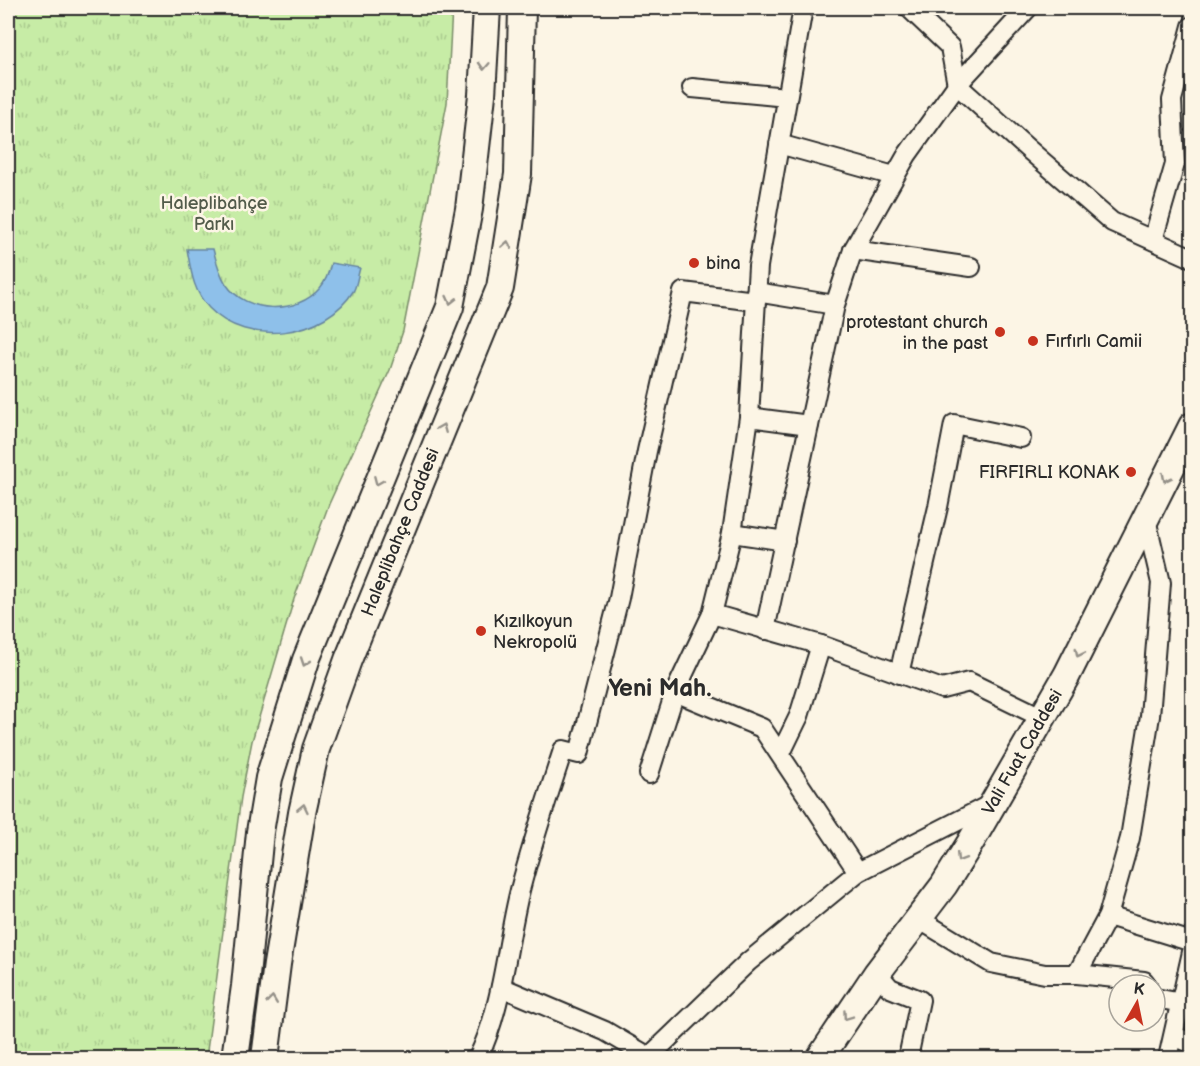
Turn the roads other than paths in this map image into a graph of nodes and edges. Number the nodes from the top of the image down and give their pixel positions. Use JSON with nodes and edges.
{"nodes":[{"id":1,"x":487,"y":8,"type":"edge"},
{"id":2,"x":522,"y":8,"type":"edge"},
{"id":3,"x":803,"y":8,"type":"edge"},
{"id":4,"x":909,"y":8,"type":"edge"},
{"id":5,"x":1028,"y":8,"type":"edge"},
{"id":6,"x":1192,"y":26,"type":"edge"},
{"id":7,"x":957,"y":85,"type":"junction"},
{"id":8,"x":692,"y":88,"type":"dead end"},
{"id":9,"x":787,"y":97,"type":"junction"},
{"id":10,"x":779,"y":144,"type":"junction"},
{"id":11,"x":894,"y":176,"type":"junction"},
{"id":12,"x":1153,"y":240,"type":"junction"},
{"id":13,"x":853,"y":250,"type":"junction"},
{"id":14,"x":1192,"y":258,"type":"edge"},
{"id":15,"x":971,"y":267,"type":"dead end"},
{"id":16,"x":756,"y":297,"type":"junction"},
{"id":17,"x":835,"y":305,"type":"junction"},
{"id":18,"x":749,"y":417,"type":"junction"},
{"id":19,"x":810,"y":425,"type":"junction"},
{"id":20,"x":1192,"y":426,"type":"edge"},
{"id":21,"x":1021,"y":438,"type":"dead end"},
{"id":22,"x":1146,"y":519,"type":"junction"},
{"id":23,"x":732,"y":533,"type":"junction"},
{"id":24,"x":785,"y":541,"type":"junction"},
{"id":25,"x":712,"y":614,"type":"junction"},
{"id":26,"x":765,"y":630,"type":"junction"},
{"id":27,"x":821,"y":645,"type":"junction"},
{"id":28,"x":899,"y":674,"type":"junction"},
{"id":29,"x":675,"y":692,"type":"junction"},
{"id":30,"x":1041,"y":717,"type":"junction"},
{"id":31,"x":781,"y":753,"type":"junction"},
{"id":32,"x":649,"y":774,"type":"dead end"},
{"id":33,"x":991,"y":804,"type":"junction"},
{"id":34,"x":858,"y":872,"type":"junction"},
{"id":35,"x":1108,"y":916,"type":"junction"},
{"id":36,"x":918,"y":918,"type":"junction"},
{"id":37,"x":1192,"y":942,"type":"edge"},
{"id":38,"x":1192,"y":952,"type":"edge"},
{"id":39,"x":877,"y":973,"type":"junction"},
{"id":40,"x":1077,"y":974,"type":"junction"},
{"id":41,"x":1107,"y":977,"type":"edge"},
{"id":42,"x":501,"y":987,"type":"junction"},
{"id":43,"x":1167,"y":1000,"type":"edge"},
{"id":44,"x":1182,"y":1003,"type":"junction"},
{"id":45,"x":1175,"y":1036,"type":"junction"},
{"id":46,"x":1192,"y":1044,"type":"edge"},
{"id":47,"x":649,"y":1058,"type":"edge"},
{"id":48,"x":235,"y":1059,"type":"edge"},
{"id":49,"x":265,"y":1059,"type":"edge"},
{"id":50,"x":478,"y":1059,"type":"edge"},
{"id":51,"x":820,"y":1059,"type":"edge"},
{"id":52,"x":908,"y":1059,"type":"edge"},
{"id":53,"x":1168,"y":1059,"type":"edge"}],
"edges":[{"from":1,"to":48,"type":"main road","one_way":true},
{"from":49,"to":2,"type":"main road","name":"Haleplibahçe Caddesi","one_way":true},
{"from":3,"to":9,"type":"street"},
{"from":4,"to":7,"type":"street"},
{"from":5,"to":7,"type":"street"},
{"from":6,"to":12,"type":"street"},
{"from":7,"to":11,"type":"street"},
{"from":7,"to":12,"type":"street"},
{"from":8,"to":9,"type":"street"},
{"from":9,"to":10,"type":"street"},
{"from":10,"to":11,"type":"street"},
{"from":10,"to":16,"type":"street"},
{"from":11,"to":13,"type":"street"},
{"from":12,"to":14,"type":"street"},
{"from":13,"to":15,"type":"street"},
{"from":13,"to":17,"type":"street"},
{"from":16,"to":17,"type":"street"},
{"from":16,"to":18,"type":"street"},
{"from":16,"to":42,"type":"street"},
{"from":17,"to":19,"type":"street"},
{"from":18,"to":19,"type":"street"},
{"from":18,"to":23,"type":"street"},
{"from":19,"to":24,"type":"street"},
{"from":20,"to":22,"type":"main road","name":"Vali Fuat Caddesi","one_way":true},
{"from":21,"to":28,"type":"street"},
{"from":22,"to":30,"type":"main road","name":"Vali Fuat Caddesi","one_way":true},
{"from":22,"to":35,"type":"street"},
{"from":23,"to":24,"type":"street"},
{"from":23,"to":25,"type":"street"},
{"from":24,"to":26,"type":"street"},
{"from":25,"to":26,"type":"street"},
{"from":25,"to":29,"type":"street"},
{"from":26,"to":27,"type":"street"},
{"from":27,"to":28,"type":"street"},
{"from":27,"to":31,"type":"street"},
{"from":28,"to":30,"type":"street"},
{"from":29,"to":31,"type":"street"},
{"from":29,"to":32,"type":"street"},
{"from":30,"to":33,"type":"main road","name":"Vali Fuat Caddesi"},
{"from":31,"to":34,"type":"street"},
{"from":33,"to":34,"type":"street"},
{"from":33,"to":36,"type":"main road","name":"Vali Fuat Caddesi","one_way":true},
{"from":34,"to":47,"type":"street"},
{"from":35,"to":37,"type":"street"},
{"from":35,"to":40,"type":"street"},
{"from":36,"to":39,"type":"main road","name":"Vali Fuat Caddesi"},
{"from":36,"to":40,"type":"street"},
{"from":38,"to":44,"type":"street"},
{"from":39,"to":51,"type":"main road","name":"Vali Fuat Caddesi","one_way":true},
{"from":39,"to":52,"type":"street"},
{"from":40,"to":41,"type":"street"},
{"from":42,"to":47,"type":"street"},
{"from":42,"to":50,"type":"street"},
{"from":43,"to":44,"type":"street"},
{"from":44,"to":45,"type":"street"},
{"from":45,"to":46,"type":"street"},
{"from":45,"to":53,"type":"street"}]}
